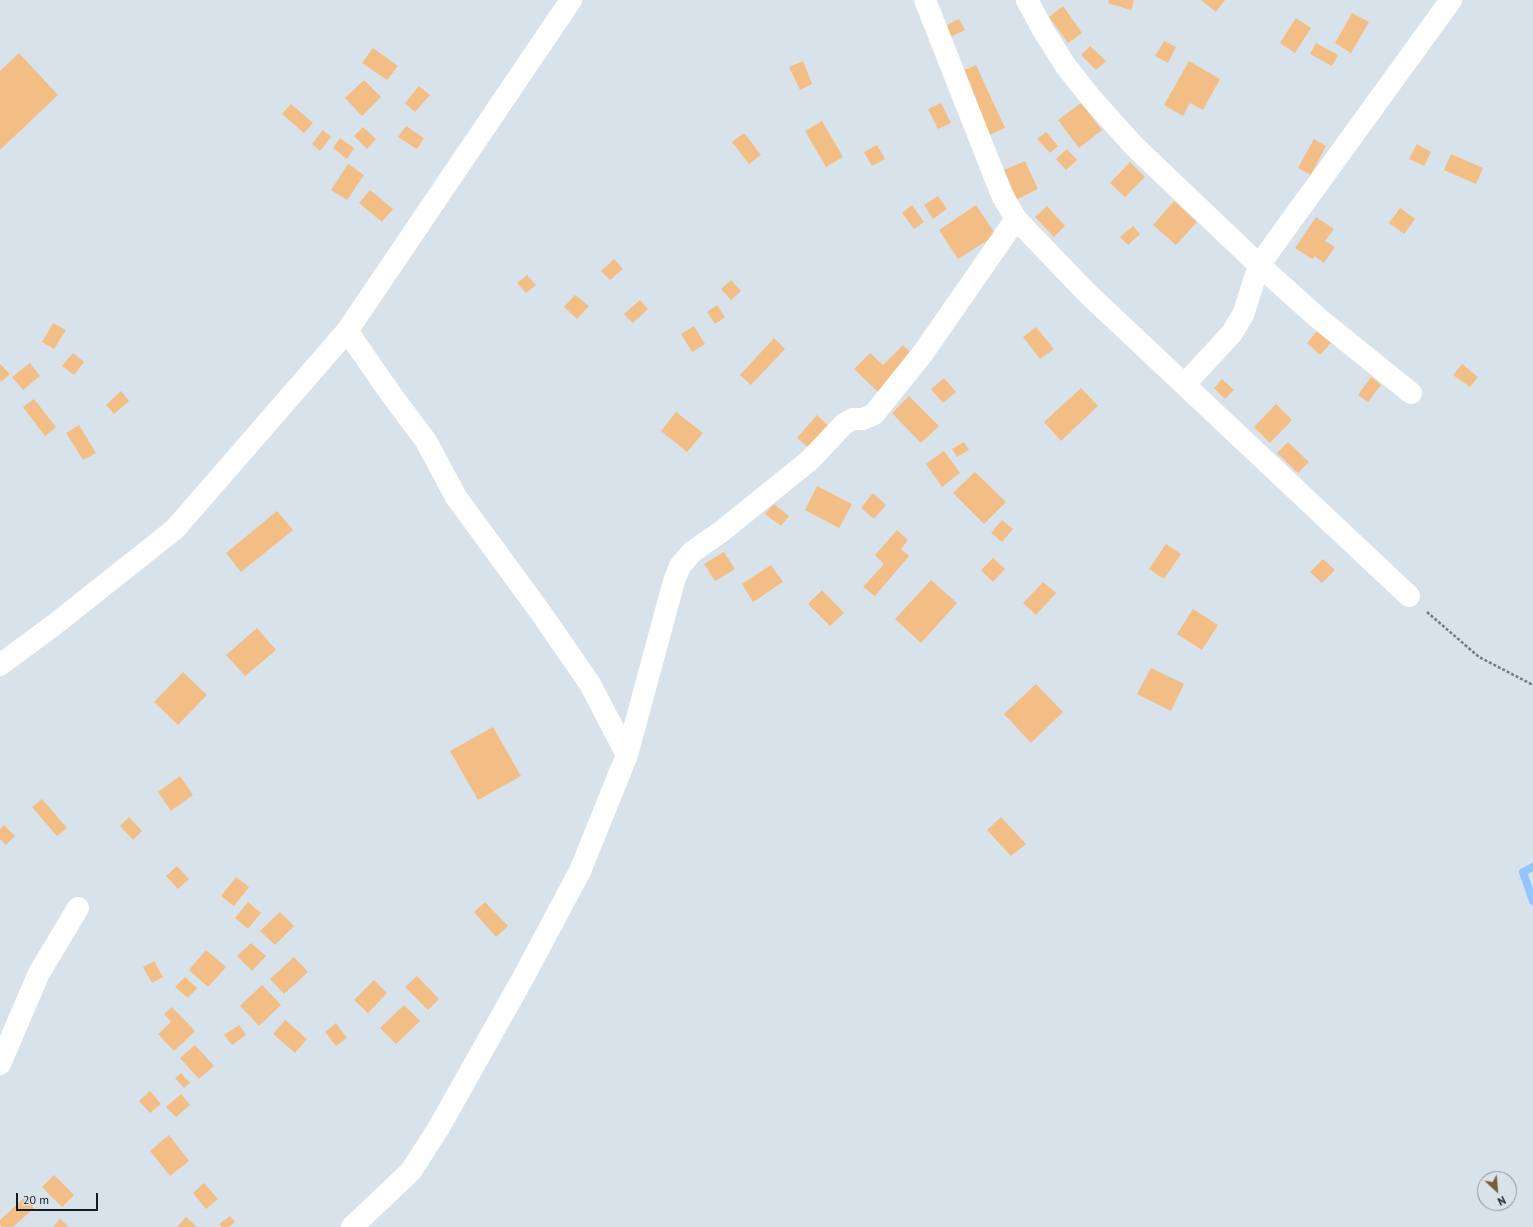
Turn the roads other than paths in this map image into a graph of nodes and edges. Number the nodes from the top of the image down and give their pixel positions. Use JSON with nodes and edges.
{"nodes":[{"id":1,"x":571,"y":0,"type":"edge"},
{"id":2,"x":925,"y":0,"type":"edge"},
{"id":3,"x":1027,"y":0,"type":"edge"},
{"id":4,"x":1451,"y":0,"type":"edge"},
{"id":5,"x":1016,"y":219,"type":"junction"},
{"id":6,"x":1259,"y":265,"type":"junction"},
{"id":7,"x":347,"y":331,"type":"junction"},
{"id":8,"x":1185,"y":384,"type":"junction"},
{"id":9,"x":1411,"y":394,"type":"dead end"},
{"id":10,"x":1409,"y":596,"type":"road end"},
{"id":11,"x":0,"y":665,"type":"edge"},
{"id":12,"x":627,"y":755,"type":"junction"},
{"id":13,"x":78,"y":908,"type":"dead end"},
{"id":14,"x":0,"y":1064,"type":"edge"},
{"id":15,"x":352,"y":1227,"type":"edge"}],
"edges":[{"from":1,"to":7,"type":"street"},
{"from":2,"to":5,"type":"street"},
{"from":3,"to":6,"type":"street"},
{"from":4,"to":6,"type":"street"},
{"from":5,"to":8,"type":"street"},
{"from":5,"to":12,"type":"street"},
{"from":6,"to":8,"type":"street"},
{"from":6,"to":9,"type":"street"},
{"from":7,"to":11,"type":"street"},
{"from":7,"to":12,"type":"street"},
{"from":8,"to":10,"type":"street"},
{"from":12,"to":15,"type":"street"},
{"from":13,"to":14,"type":"street"}]}
